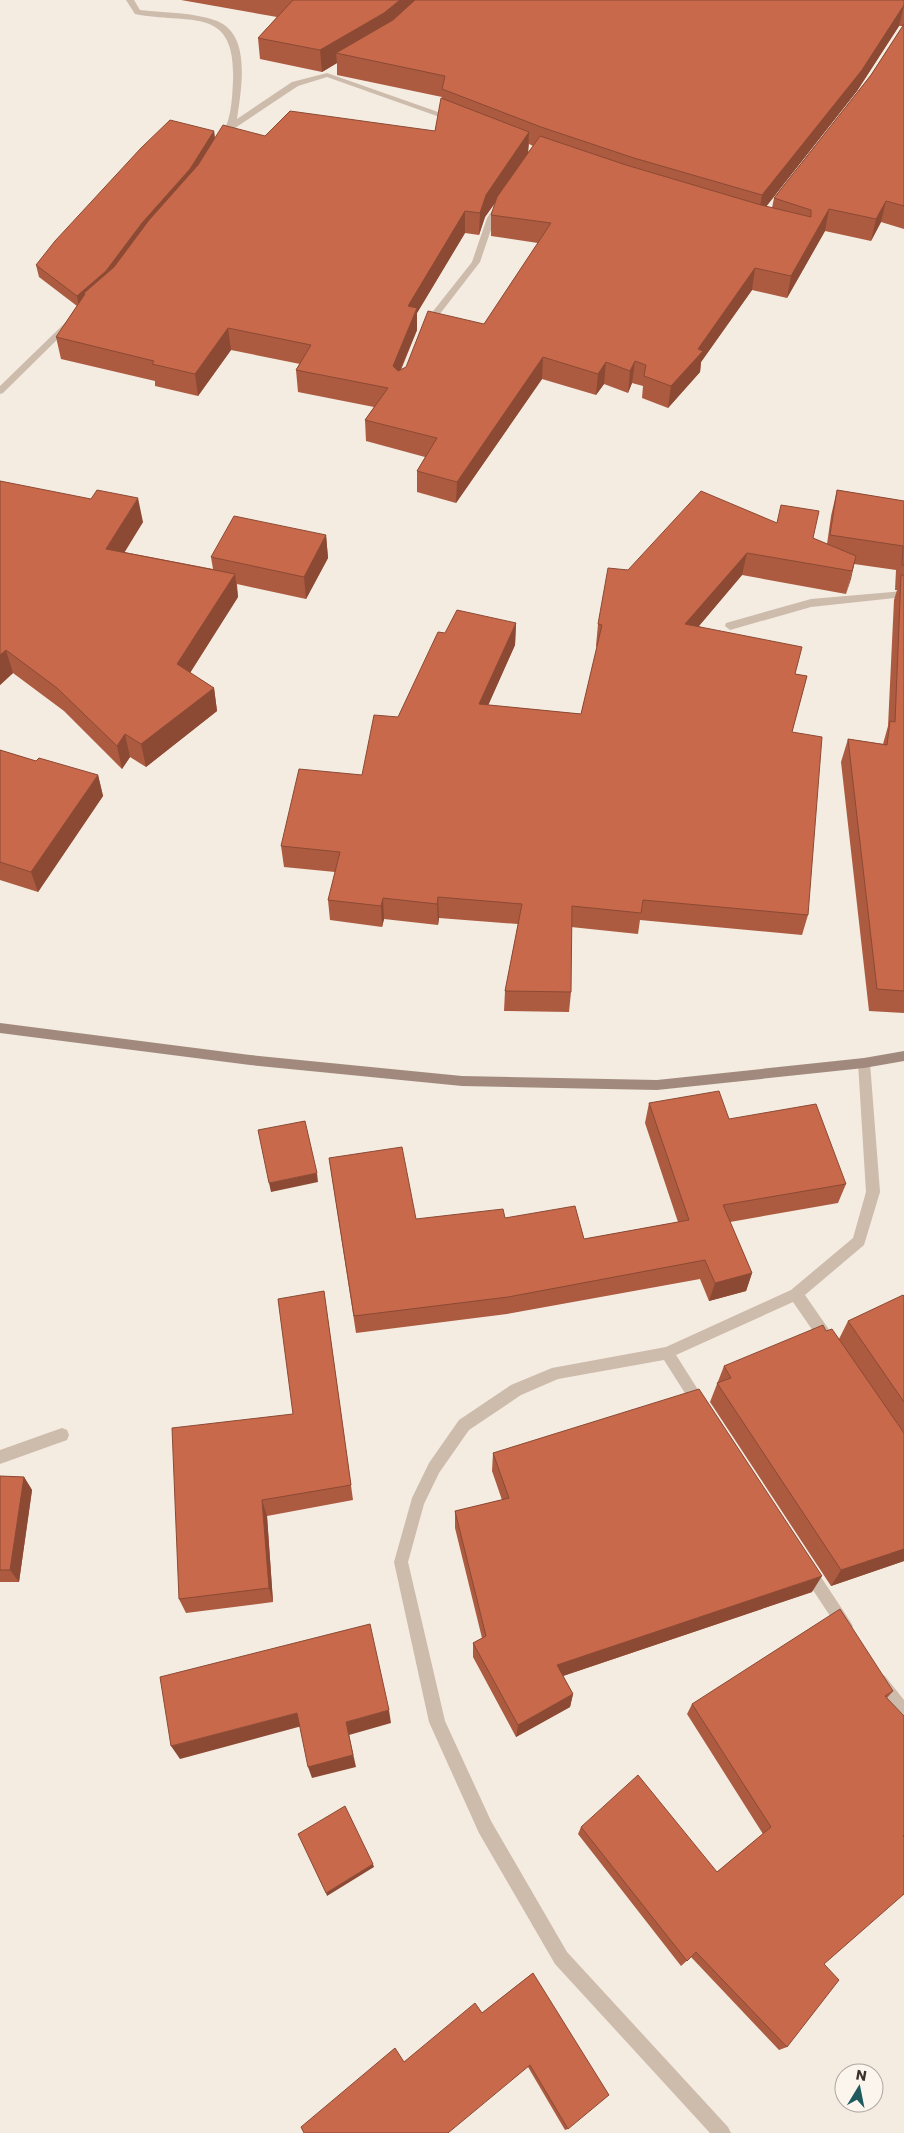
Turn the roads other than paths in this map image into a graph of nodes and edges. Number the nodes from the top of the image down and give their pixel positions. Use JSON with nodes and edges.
{"nodes":[{"id":1,"x":130,"y":0,"type":"edge"},
{"id":2,"x":460,"y":121,"type":"edge"},
{"id":3,"x":232,"y":126,"type":"junction"},
{"id":4,"x":216,"y":151,"type":"edge"},
{"id":5,"x":506,"y":196,"type":"edge"},
{"id":6,"x":76,"y":317,"type":"edge"},
{"id":7,"x":419,"y":336,"type":"edge"},
{"id":8,"x":0,"y":391,"type":"edge"},
{"id":9,"x":904,"y":594,"type":"edge"},
{"id":10,"x":730,"y":626,"type":"dead end"},
{"id":11,"x":0,"y":1028,"type":"edge"},
{"id":12,"x":904,"y":1056,"type":"edge"},
{"id":13,"x":864,"y":1063,"type":"junction"},
{"id":14,"x":796,"y":1294,"type":"junction"},
{"id":15,"x":834,"y":1350,"type":"edge"},
{"id":16,"x":667,"y":1353,"type":"junction"},
{"id":17,"x":709,"y":1418,"type":"edge"},
{"id":18,"x":62,"y":1434,"type":"dead end"},
{"id":19,"x":0,"y":1457,"type":"edge"},
{"id":20,"x":800,"y":1558,"type":"edge"},
{"id":21,"x":854,"y":1640,"type":"edge"},
{"id":22,"x":875,"y":1672,"type":"edge"},
{"id":23,"x":904,"y":1713,"type":"edge"},
{"id":24,"x":722,"y":2133,"type":"edge"}],
"edges":[{"from":1,"to":3,"type":"street"},
{"from":2,"to":3,"type":"street"},
{"from":3,"to":4,"type":"street"},
{"from":5,"to":7,"type":"street"},
{"from":6,"to":8,"type":"street"},
{"from":9,"to":10,"type":"street"},
{"from":11,"to":13,"type":"main road"},
{"from":12,"to":13,"type":"main road"},
{"from":13,"to":14,"type":"street"},
{"from":14,"to":15,"type":"street"},
{"from":14,"to":16,"type":"street"},
{"from":16,"to":17,"type":"street"},
{"from":16,"to":24,"type":"street"},
{"from":18,"to":19,"type":"street"},
{"from":20,"to":21,"type":"street"},
{"from":22,"to":23,"type":"street"}]}
